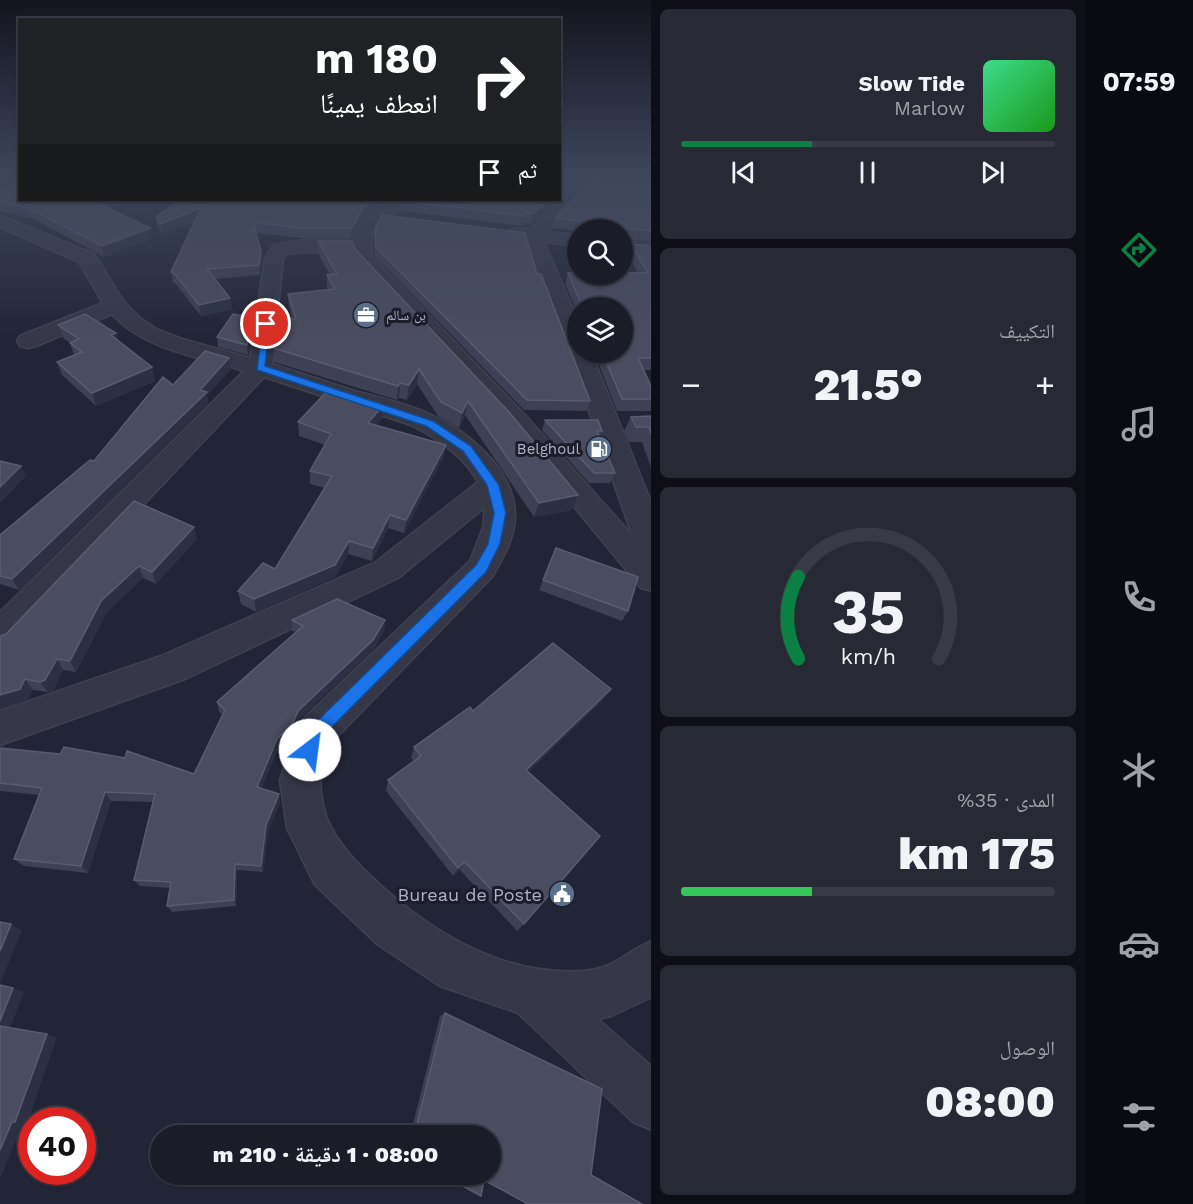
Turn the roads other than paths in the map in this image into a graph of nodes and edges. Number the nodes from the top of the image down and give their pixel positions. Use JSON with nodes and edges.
{"nodes":[{"id":1,"x":19,"y":229,"type":"edge"},
{"id":2,"x":365,"y":229,"type":"edge"},
{"id":3,"x":540,"y":229,"type":"edge"},
{"id":4,"x":497,"y":231,"type":"edge"},
{"id":5,"x":533,"y":236,"type":"junction"},
{"id":6,"x":567,"y":240,"type":"edge"},
{"id":7,"x":360,"y":247,"type":"junction"},
{"id":8,"x":633,"y":248,"type":"edge"},
{"id":9,"x":651,"y":250,"type":"edge"},
{"id":10,"x":116,"y":305,"type":"junction"},
{"id":11,"x":567,"y":323,"type":"edge"},
{"id":12,"x":28,"y":341,"type":"dead end"},
{"id":13,"x":583,"y":363,"type":"edge"},
{"id":14,"x":260,"y":368,"type":"junction"},
{"id":15,"x":516,"y":420,"type":"junction"},
{"id":16,"x":550,"y":421,"type":"edge"},
{"id":17,"x":493,"y":485,"type":"junction"},
{"id":18,"x":651,"y":578,"type":"edge"},
{"id":19,"x":0,"y":634,"type":"edge"},
{"id":20,"x":0,"y":728,"type":"edge"},
{"id":21,"x":651,"y":965,"type":"edge"},
{"id":22,"x":533,"y":994,"type":"junction"},
{"id":23,"x":651,"y":1103,"type":"edge"}],
"edges":[{"from":1,"to":10,"type":"street"},
{"from":2,"to":7,"type":"street"},
{"from":3,"to":5,"type":"street"},
{"from":4,"to":5,"type":"street"},
{"from":5,"to":6,"type":"street"},
{"from":5,"to":11,"type":"street"},
{"from":7,"to":14,"type":"street"},
{"from":7,"to":15,"type":"street"},
{"from":8,"to":9,"type":"street"},
{"from":10,"to":12,"type":"street"},
{"from":10,"to":14,"type":"street"},
{"from":13,"to":18,"type":"street"},
{"from":14,"to":17,"type":"street"},
{"from":14,"to":19,"type":"street"},
{"from":15,"to":16,"type":"street"},
{"from":15,"to":18,"type":"street"},
{"from":17,"to":20,"type":"street"},
{"from":17,"to":22,"type":"street"},
{"from":21,"to":22,"type":"street"},
{"from":22,"to":23,"type":"street"}]}
